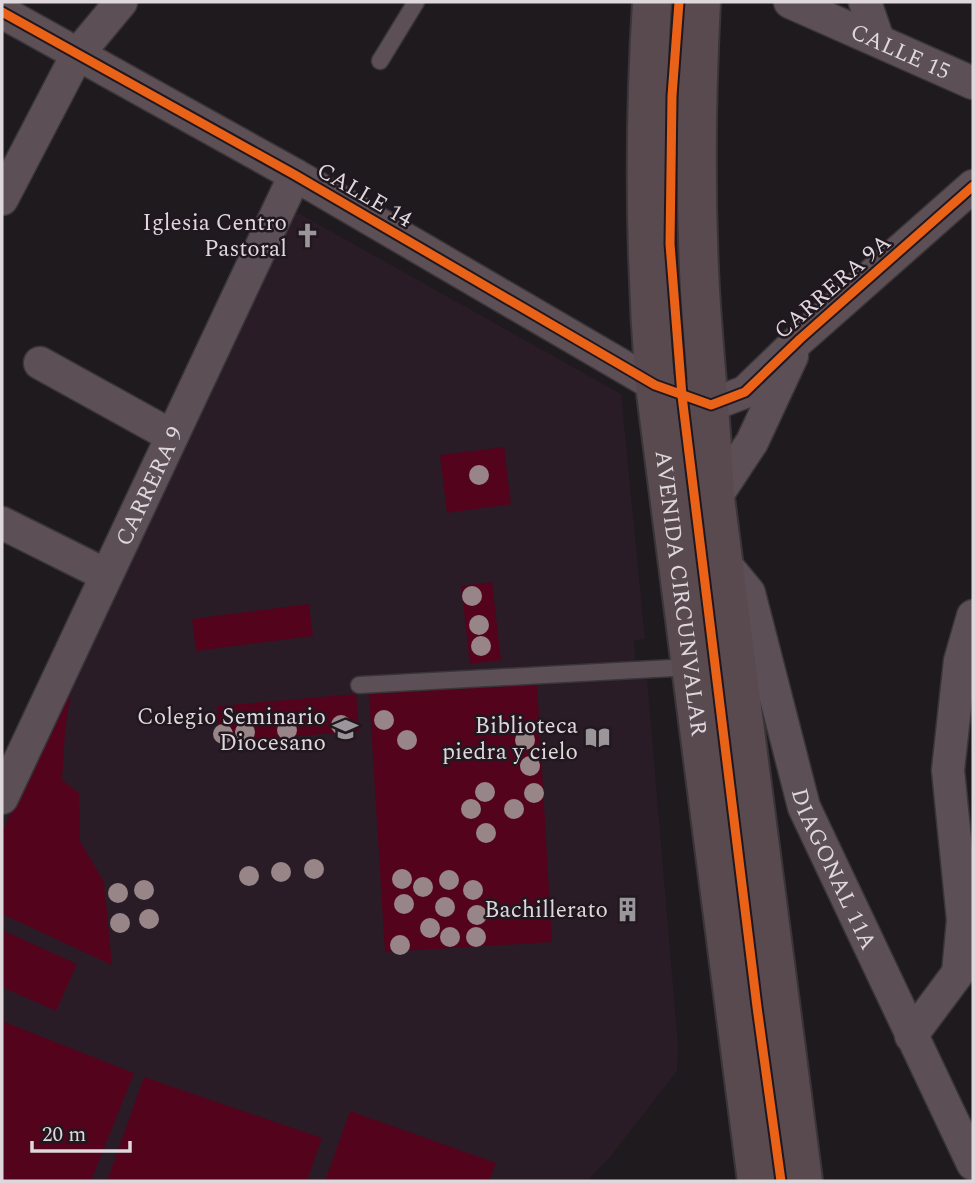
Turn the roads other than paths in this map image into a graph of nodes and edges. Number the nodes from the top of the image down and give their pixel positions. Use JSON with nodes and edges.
{"nodes":[{"id":1,"x":121,"y":2,"type":"edge"},
{"id":2,"x":416,"y":2,"type":"edge"},
{"id":3,"x":652,"y":2,"type":"edge"},
{"id":4,"x":701,"y":2,"type":"edge"},
{"id":5,"x":790,"y":2,"type":"edge"},
{"id":6,"x":865,"y":2,"type":"edge"},
{"id":7,"x":2,"y":12,"type":"edge"},
{"id":8,"x":878,"y":40,"type":"junction"},
{"id":9,"x":77,"y":55,"type":"junction"},
{"id":10,"x":380,"y":61,"type":"dead end"},
{"id":11,"x":973,"y":83,"type":"edge"},
{"id":12,"x":295,"y":175,"type":"junction"},
{"id":13,"x":973,"y":186,"type":"edge"},
{"id":14,"x":2,"y":199,"type":"edge"},
{"id":15,"x":800,"y":339,"type":"junction"},
{"id":16,"x":40,"y":363,"type":"dead end"},
{"id":17,"x":655,"y":385,"type":"junction"},
{"id":18,"x":710,"y":405,"type":"junction"},
{"id":19,"x":172,"y":436,"type":"junction"},
{"id":20,"x":715,"y":498,"type":"junction"},
{"id":21,"x":2,"y":523,"type":"edge"},
{"id":22,"x":725,"y":564,"type":"junction"},
{"id":23,"x":106,"y":575,"type":"junction"},
{"id":24,"x":973,"y":616,"type":"edge"},
{"id":25,"x":691,"y":667,"type":"junction"},
{"id":26,"x":359,"y":685,"type":"dead end"},
{"id":27,"x":2,"y":795,"type":"edge"},
{"id":28,"x":911,"y":1036,"type":"junction"},
{"id":29,"x":973,"y":1164,"type":"edge"},
{"id":30,"x":757,"y":1181,"type":"edge"},
{"id":31,"x":803,"y":1181,"type":"edge"}],
"edges":[{"from":1,"to":9,"type":"street"},
{"from":2,"to":10,"type":"lane"},
{"from":3,"to":17,"type":"main road","name":"AVENIDA CIRCUNVALAR"},
{"from":4,"to":18,"type":"main road","name":"AVENIDA CIRCUNVALAR"},
{"from":5,"to":8,"type":"street","name":"CALLE 15"},
{"from":6,"to":8,"type":"street"},
{"from":7,"to":9,"type":"street","name":"CALLE 14"},
{"from":8,"to":11,"type":"street","name":"CALLE 15"},
{"from":9,"to":12,"type":"street","name":"CALLE 14"},
{"from":9,"to":14,"type":"street"},
{"from":12,"to":17,"type":"street","name":"CALLE 14"},
{"from":12,"to":19,"type":"street","name":"CARRERA 9"},
{"from":13,"to":15,"type":"street","name":"CARRERA 9A"},
{"from":15,"to":18,"type":"street","name":"CARRERA 9A"},
{"from":15,"to":20,"type":"street","name":"CARRERA 9A"},
{"from":16,"to":19,"type":"street"},
{"from":17,"to":18,"type":"street","name":"CALLE 14"},
{"from":17,"to":25,"type":"main road","name":"AVENIDA CIRCUNVALAR"},
{"from":18,"to":20,"type":"main road","name":"AVENIDA CIRCUNVALAR"},
{"from":19,"to":23,"type":"street","name":"CARRERA 9"},
{"from":20,"to":22,"type":"main road","name":"AVENIDA CIRCUNVALAR"},
{"from":21,"to":23,"type":"street"},
{"from":22,"to":28,"type":"street","name":"DIAGONAL 11A"},
{"from":22,"to":31,"type":"main road","name":"AVENIDA CIRCUNVALAR"},
{"from":23,"to":27,"type":"street","name":"CARRERA 9"},
{"from":24,"to":28,"type":"street"},
{"from":25,"to":26,"type":"lane"},
{"from":25,"to":30,"type":"main road","name":"AVENIDA CIRCUNVALAR"},
{"from":28,"to":29,"type":"street","name":"DIAGONAL 11A"}]}
